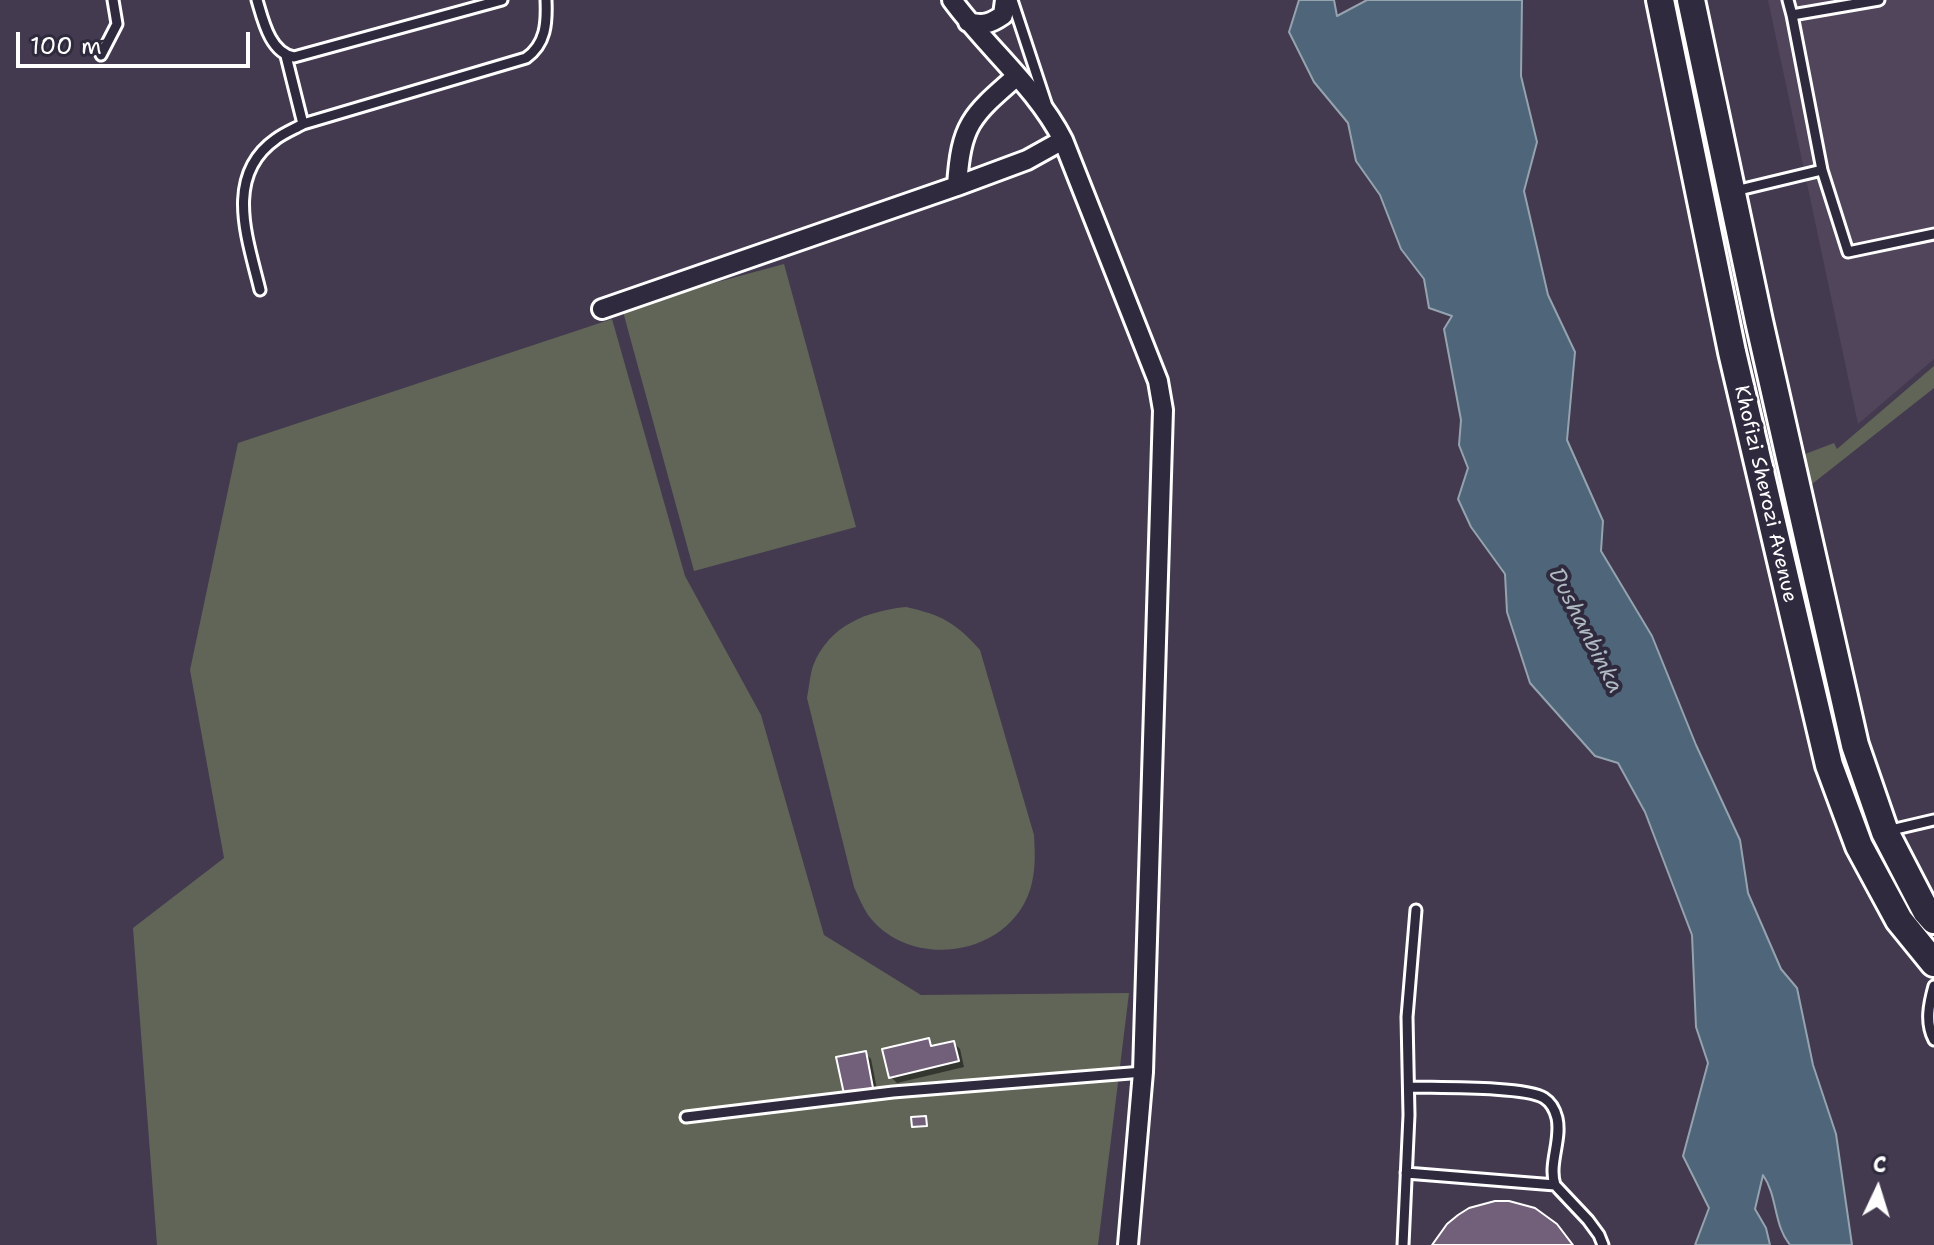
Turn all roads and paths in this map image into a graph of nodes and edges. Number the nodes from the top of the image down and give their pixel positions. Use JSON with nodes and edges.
{"nodes":[{"id":1,"x":113,"y":0,"type":"edge"},
{"id":2,"x":257,"y":0,"type":"edge"},
{"id":3,"x":502,"y":0,"type":"edge"},
{"id":4,"x":546,"y":0,"type":"edge"},
{"id":5,"x":952,"y":0,"type":"edge"},
{"id":6,"x":1005,"y":0,"type":"edge"},
{"id":7,"x":1012,"y":0,"type":"edge"},
{"id":8,"x":1660,"y":0,"type":"edge"},
{"id":9,"x":1691,"y":0,"type":"edge"},
{"id":10,"x":1788,"y":0,"type":"edge"},
{"id":11,"x":1879,"y":0,"type":"edge"},
{"id":12,"x":1792,"y":15,"type":"junction"},
{"id":13,"x":968,"y":22,"type":"junction"},
{"id":14,"x":101,"y":55,"type":"dead end"},
{"id":15,"x":286,"y":56,"type":"junction"},
{"id":16,"x":1017,"y":76,"type":"junction"},
{"id":17,"x":1050,"y":113,"type":"junction"},
{"id":18,"x":303,"y":124,"type":"junction"},
{"id":19,"x":1063,"y":140,"type":"junction"},
{"id":20,"x":1822,"y":170,"type":"junction"},
{"id":21,"x":957,"y":186,"type":"junction"},
{"id":22,"x":1731,"y":192,"type":"junction"},
{"id":23,"x":1934,"y":234,"type":"edge"},
{"id":24,"x":260,"y":290,"type":"dead end"},
{"id":25,"x":602,"y":309,"type":"dead end"},
{"id":26,"x":1839,"y":673,"type":"junction"},
{"id":27,"x":1808,"y":680,"type":"junction"},
{"id":28,"x":1934,"y":820,"type":"edge"},
{"id":29,"x":1885,"y":832,"type":"junction"},
{"id":30,"x":1416,"y":910,"type":"dead end"},
{"id":31,"x":1934,"y":920,"type":"edge"},
{"id":32,"x":1934,"y":963,"type":"edge"},
{"id":33,"x":1934,"y":986,"type":"edge"},
{"id":34,"x":1934,"y":1040,"type":"edge"},
{"id":35,"x":1143,"y":1072,"type":"junction"},
{"id":36,"x":1409,"y":1087,"type":"junction"},
{"id":37,"x":686,"y":1117,"type":"dead end"},
{"id":38,"x":1406,"y":1173,"type":"junction"},
{"id":39,"x":1555,"y":1185,"type":"junction"},
{"id":40,"x":1128,"y":1245,"type":"edge"},
{"id":41,"x":1403,"y":1245,"type":"edge"},
{"id":42,"x":1603,"y":1245,"type":"edge"}],
"edges":[{"from":1,"to":14,"type":"lane"},
{"from":2,"to":15,"type":"lane"},
{"from":3,"to":15,"type":"lane"},
{"from":4,"to":18,"type":"lane"},
{"from":5,"to":13,"type":"street"},
{"from":6,"to":13,"type":"street"},
{"from":7,"to":17,"type":"lane"},
{"from":8,"to":27,"type":"main road","name":"Khofizi Sherozi Avenue"},
{"from":9,"to":22,"type":"main road","name":"Khofizi Sherozi Avenue"},
{"from":10,"to":12,"type":"lane"},
{"from":11,"to":12,"type":"lane"},
{"from":12,"to":20,"type":"lane"},
{"from":13,"to":16,"type":"street"},
{"from":15,"to":18,"type":"lane"},
{"from":16,"to":17,"type":"street"},
{"from":16,"to":21,"type":"street"},
{"from":17,"to":19,"type":"street"},
{"from":18,"to":24,"type":"lane"},
{"from":19,"to":21,"type":"street"},
{"from":19,"to":35,"type":"street"},
{"from":20,"to":22,"type":"lane"},
{"from":20,"to":23,"type":"lane"},
{"from":21,"to":25,"type":"street"},
{"from":22,"to":26,"type":"main road","name":"Khofizi Sherozi Avenue"},
{"from":26,"to":27,"type":"main road"},
{"from":26,"to":29,"type":"main road","name":"Khofizi Sherozi Avenue"},
{"from":27,"to":32,"type":"main road","name":"Khofizi Sherozi Avenue"},
{"from":28,"to":29,"type":"lane"},
{"from":29,"to":31,"type":"main road","name":"Khofizi Sherozi Avenue"},
{"from":30,"to":36,"type":"lane"},
{"from":33,"to":34,"type":"lane"},
{"from":35,"to":37,"type":"lane"},
{"from":35,"to":40,"type":"street"},
{"from":36,"to":38,"type":"lane"},
{"from":36,"to":39,"type":"lane"},
{"from":38,"to":39,"type":"lane"},
{"from":38,"to":41,"type":"lane"},
{"from":39,"to":42,"type":"lane"}]}
